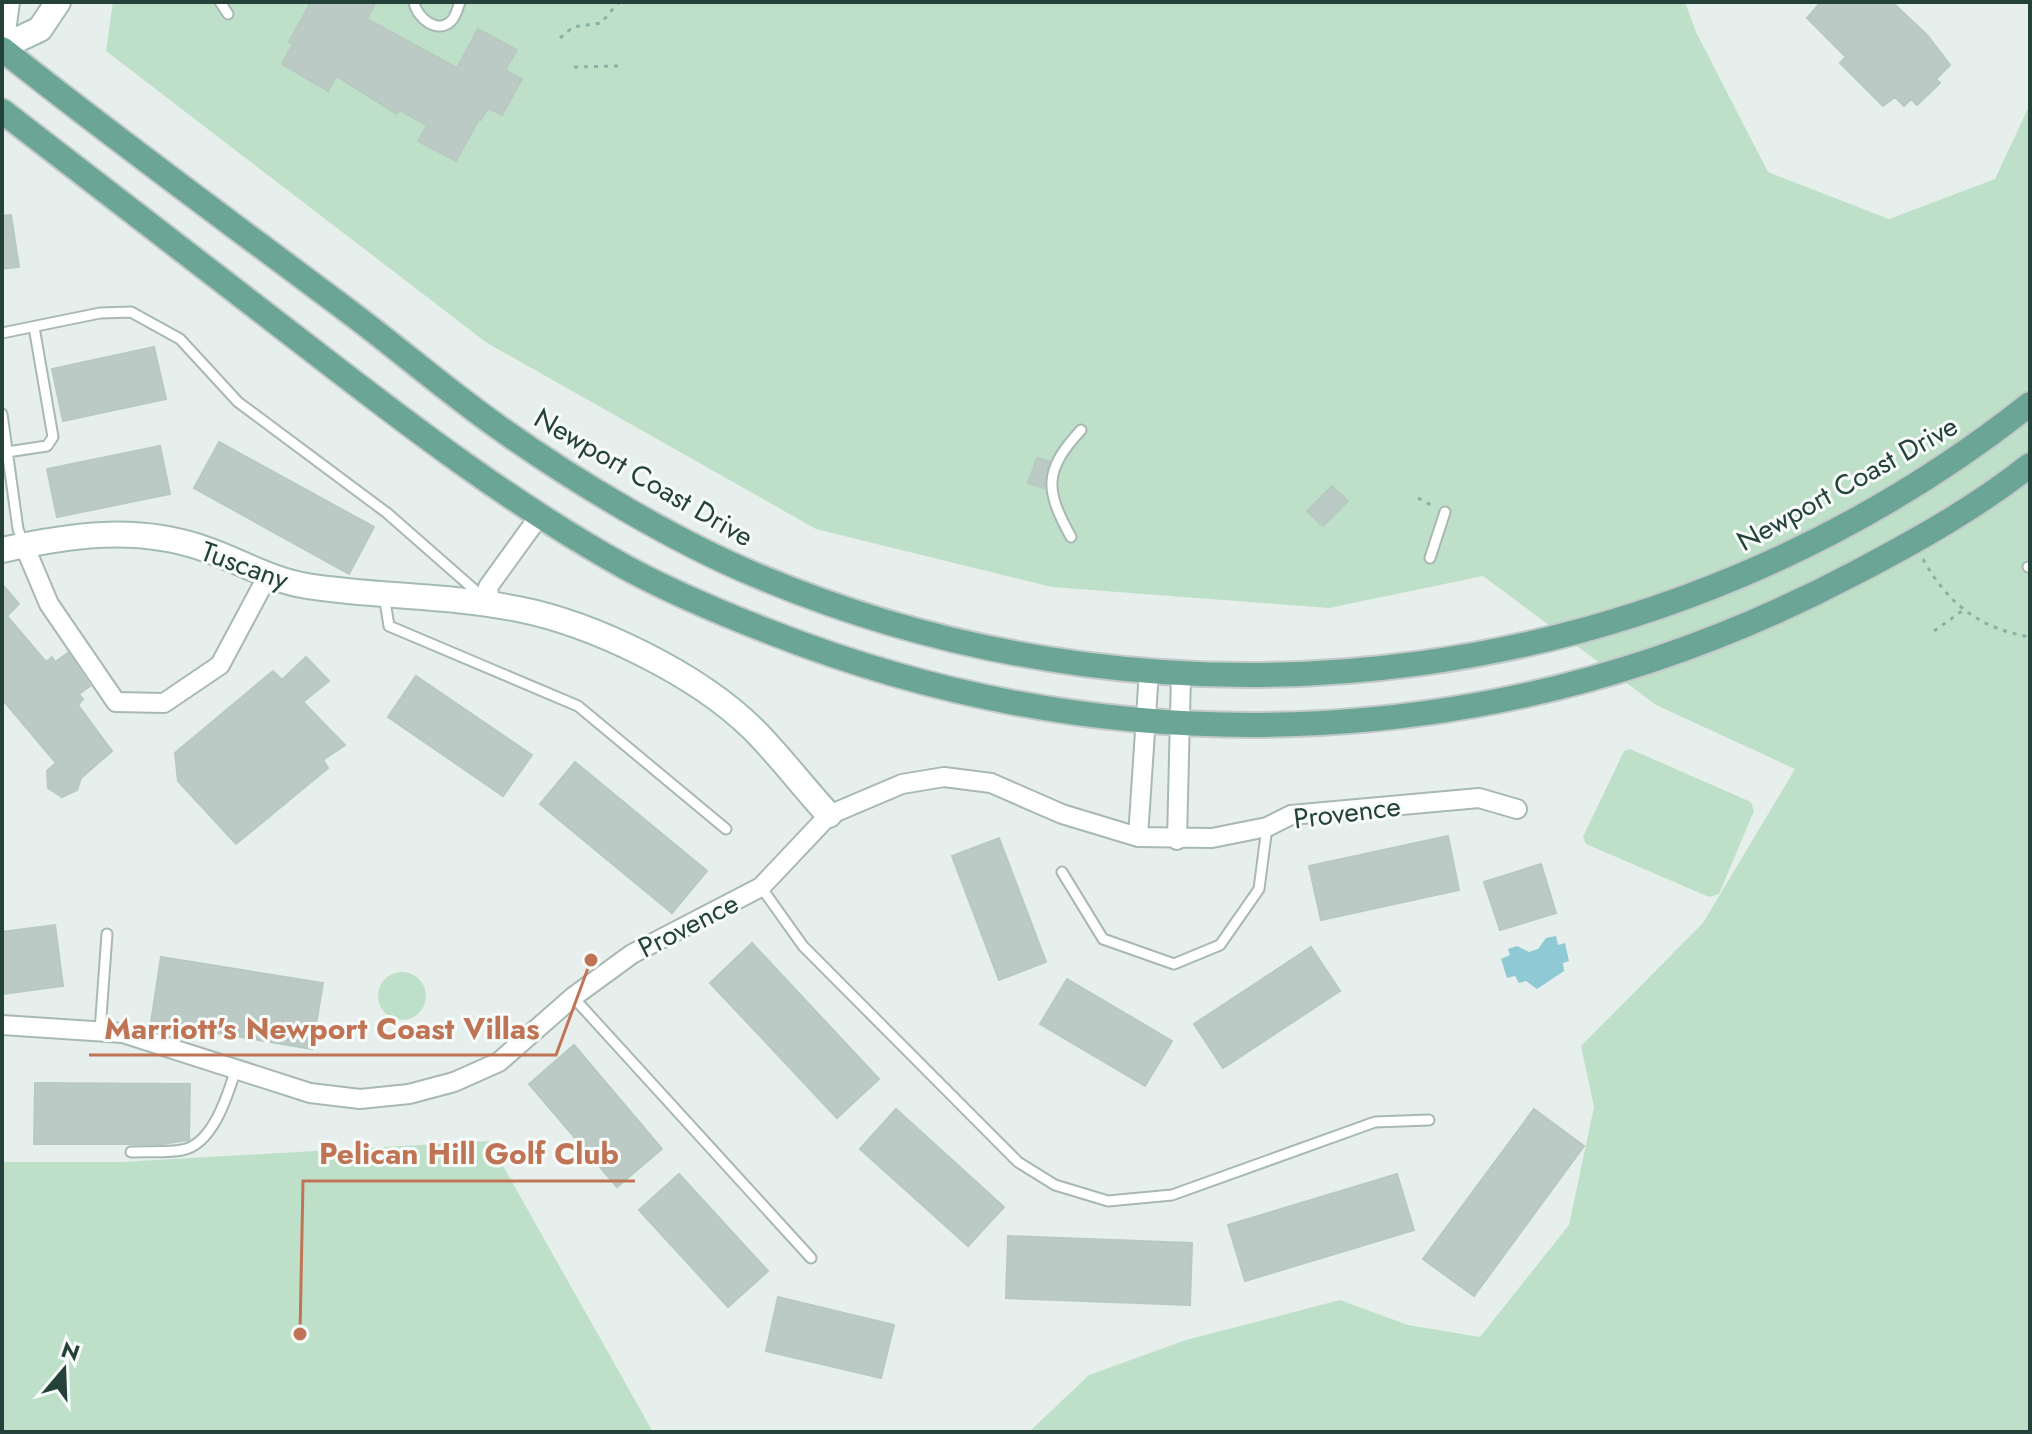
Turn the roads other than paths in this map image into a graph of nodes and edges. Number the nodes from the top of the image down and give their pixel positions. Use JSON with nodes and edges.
{"nodes":[{"id":1,"x":7,"y":2,"type":"edge"},
{"id":2,"x":58,"y":2,"type":"edge"},
{"id":3,"x":220,"y":2,"type":"edge"},
{"id":4,"x":414,"y":2,"type":"edge"},
{"id":5,"x":460,"y":2,"type":"edge"},
{"id":6,"x":228,"y":14,"type":"dead end"},
{"id":7,"x":2,"y":39,"type":"edge"},
{"id":8,"x":2,"y":48,"type":"edge"},
{"id":9,"x":2,"y":111,"type":"edge"},
{"id":10,"x":34,"y":327,"type":"junction"},
{"id":11,"x":2,"y":333,"type":"edge"},
{"id":12,"x":2030,"y":404,"type":"edge"},
{"id":13,"x":2,"y":414,"type":"edge"},
{"id":14,"x":1081,"y":430,"type":"dead end"},
{"id":15,"x":7,"y":452,"type":"junction"},
{"id":16,"x":2030,"y":465,"type":"edge"},
{"id":17,"x":1445,"y":512,"type":"dead end"},
{"id":18,"x":540,"y":515,"type":"junction"},
{"id":19,"x":1071,"y":537,"type":"dead end"},
{"id":20,"x":13,"y":547,"type":"edge"},
{"id":21,"x":1430,"y":558,"type":"dead end"},
{"id":22,"x":267,"y":577,"type":"junction"},
{"id":23,"x":384,"y":592,"type":"junction"},
{"id":24,"x":490,"y":605,"type":"junction"},
{"id":25,"x":1149,"y":671,"type":"junction"},
{"id":26,"x":1181,"y":675,"type":"junction"},
{"id":27,"x":1147,"y":721,"type":"junction"},
{"id":28,"x":1179,"y":725,"type":"junction"},
{"id":29,"x":1517,"y":809,"type":"dead end"},
{"id":30,"x":829,"y":815,"type":"junction"},
{"id":31,"x":1267,"y":827,"type":"junction"},
{"id":32,"x":726,"y":829,"type":"dead end"},
{"id":33,"x":1138,"y":837,"type":"junction"},
{"id":34,"x":1177,"y":840,"type":"junction"},
{"id":35,"x":1062,"y":872,"type":"dead end"},
{"id":36,"x":761,"y":887,"type":"junction"},
{"id":37,"x":107,"y":934,"type":"dead end"},
{"id":38,"x":573,"y":997,"type":"junction"},
{"id":39,"x":2,"y":1025,"type":"edge"},
{"id":40,"x":100,"y":1031,"type":"junction"},
{"id":41,"x":236,"y":1069,"type":"junction"},
{"id":42,"x":1429,"y":1120,"type":"dead end"},
{"id":43,"x":131,"y":1152,"type":"dead end"},
{"id":44,"x":811,"y":1258,"type":"dead end"}],
"edges":[{"from":1,"to":7,"type":"street"},
{"from":2,"to":8,"type":"street"},
{"from":3,"to":6,"type":"lane"},
{"from":4,"to":5,"type":"lane"},
{"from":8,"to":25,"type":"main road","name":"Newport Coast Drive"},
{"from":9,"to":18,"type":"main road"},
{"from":10,"to":11,"type":"lane"},
{"from":10,"to":15,"type":"lane"},
{"from":10,"to":24,"type":"lane"},
{"from":12,"to":26,"type":"main road","name":"Newport Coast Drive"},
{"from":13,"to":15,"type":"lane"},
{"from":14,"to":19,"type":"lane"},
{"from":15,"to":20,"type":"lane"},
{"from":16,"to":28,"type":"main road"},
{"from":17,"to":21,"type":"lane"},
{"from":18,"to":24,"type":"street"},
{"from":18,"to":27,"type":"main road"},
{"from":20,"to":22,"type":"street","name":"Tuscany"},
{"from":20,"to":22,"type":"street"},
{"from":22,"to":23,"type":"street","name":"Tuscany"},
{"from":23,"to":24,"type":"street","name":"Tuscany"},
{"from":23,"to":32,"type":"lane"},
{"from":24,"to":30,"type":"street","name":"Tuscany"},
{"from":25,"to":26,"type":"main road","name":"Newport Coast Drive"},
{"from":25,"to":27,"type":"street"},
{"from":26,"to":28,"type":"street"},
{"from":27,"to":28,"type":"main road"},
{"from":27,"to":33,"type":"street"},
{"from":28,"to":34,"type":"street"},
{"from":29,"to":31,"type":"street","name":"Provence"},
{"from":30,"to":33,"type":"street","name":"Provence"},
{"from":30,"to":36,"type":"street","name":"Provence"},
{"from":31,"to":34,"type":"street","name":"Provence"},
{"from":31,"to":35,"type":"lane"},
{"from":33,"to":34,"type":"street","name":"Provence"},
{"from":36,"to":38,"type":"street","name":"Provence"},
{"from":36,"to":42,"type":"lane"},
{"from":37,"to":40,"type":"lane"},
{"from":38,"to":41,"type":"street","name":"Provence"},
{"from":38,"to":44,"type":"lane"},
{"from":39,"to":40,"type":"street","name":"Provence"},
{"from":40,"to":41,"type":"street","name":"Provence"},
{"from":41,"to":43,"type":"lane"}]}
